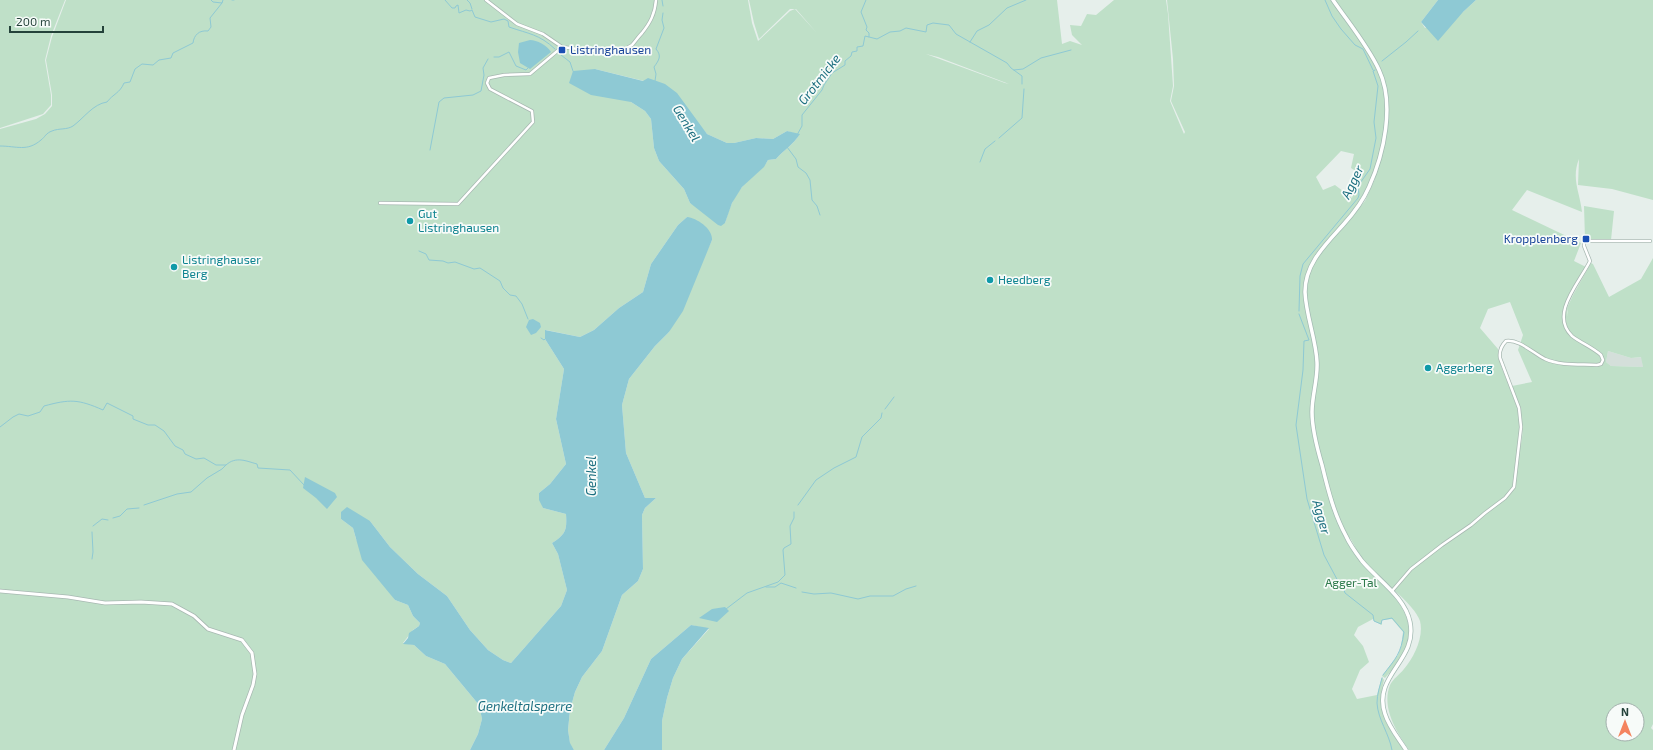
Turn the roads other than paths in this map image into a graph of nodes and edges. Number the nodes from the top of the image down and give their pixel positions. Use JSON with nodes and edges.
{"nodes":[{"id":1,"x":486,"y":0,"type":"edge"},
{"id":2,"x":656,"y":0,"type":"edge"},
{"id":3,"x":1333,"y":0,"type":"edge"},
{"id":4,"x":562,"y":47,"type":"junction"},
{"id":5,"x":380,"y":203,"type":"dead end"},
{"id":6,"x":1650,"y":241,"type":"dead end"},
{"id":7,"x":0,"y":591,"type":"edge"},
{"id":8,"x":1392,"y":592,"type":"junction"},
{"id":9,"x":234,"y":750,"type":"edge"},
{"id":10,"x":1406,"y":750,"type":"edge"}],
"edges":[{"from":1,"to":4,"type":"street"},
{"from":2,"to":4,"type":"street"},
{"from":3,"to":8,"type":"main road"},
{"from":4,"to":5,"type":"street"},
{"from":6,"to":8,"type":"street"},
{"from":7,"to":9,"type":"street"},
{"from":8,"to":10,"type":"main road"}]}
